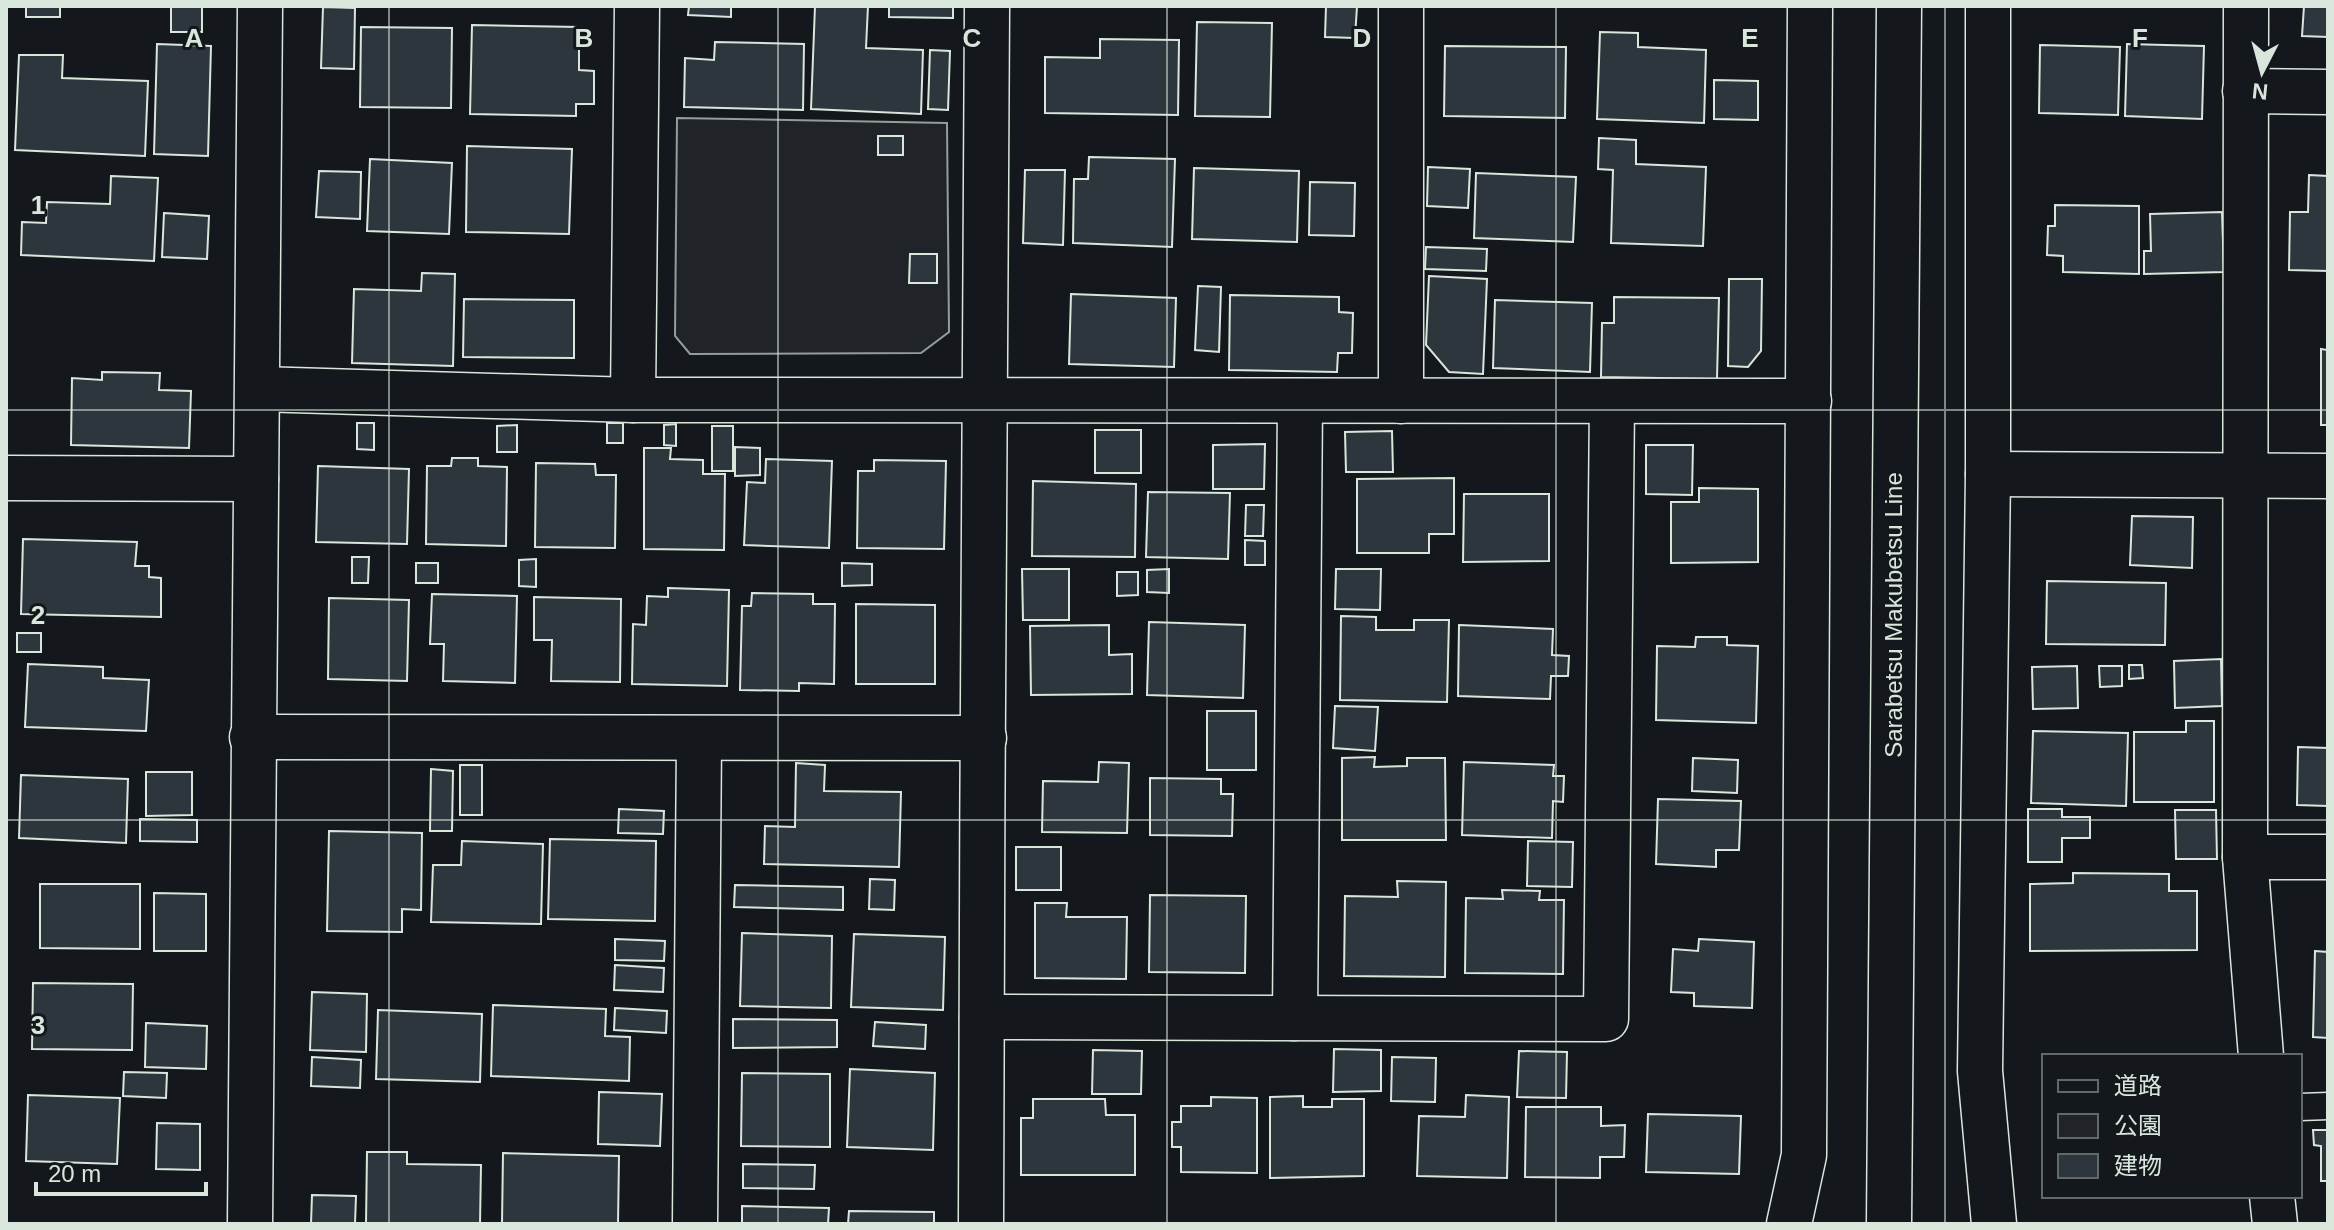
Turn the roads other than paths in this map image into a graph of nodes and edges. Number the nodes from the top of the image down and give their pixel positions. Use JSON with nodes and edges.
{"nodes":[{"id":1,"x":260,"y":6,"type":"edge"},
{"id":2,"x":637,"y":6,"type":"edge"},
{"id":3,"x":987,"y":6,"type":"edge"},
{"id":4,"x":1401,"y":6,"type":"edge"},
{"id":5,"x":1810,"y":6,"type":"edge"},
{"id":6,"x":1899,"y":6,"type":"edge"},
{"id":7,"x":1988,"y":6,"type":"edge"},
{"id":8,"x":2246,"y":6,"type":"edge"},
{"id":9,"x":2245,"y":91,"type":"junction"},
{"id":10,"x":2328,"y":92,"type":"edge"},
{"id":11,"x":258,"y":389,"type":"junction"},
{"id":12,"x":633,"y":400,"type":"junction"},
{"id":13,"x":982,"y":401,"type":"junction"},
{"id":14,"x":1300,"y":401,"type":"junction"},
{"id":15,"x":1401,"y":401,"type":"junction"},
{"id":16,"x":1612,"y":401,"type":"junction"},
{"id":17,"x":1809,"y":401,"type":"junction"},
{"id":18,"x":1988,"y":474,"type":"junction"},
{"id":19,"x":2246,"y":476,"type":"junction"},
{"id":20,"x":2328,"y":476,"type":"edge"},
{"id":21,"x":6,"y":478,"type":"edge"},
{"id":22,"x":256,"y":479,"type":"junction"},
{"id":23,"x":252,"y":737,"type":"junction"},
{"id":24,"x":984,"y":738,"type":"junction"},
{"id":25,"x":699,"y":739,"type":"junction"},
{"id":26,"x":2245,"y":857,"type":"junction"},
{"id":27,"x":2328,"y":857,"type":"edge"},
{"id":28,"x":982,"y":1017,"type":"junction"},
{"id":29,"x":1295,"y":1018,"type":"junction"},
{"id":30,"x":2261,"y":1054,"type":"edge"},
{"id":31,"x":2328,"y":1106,"type":"edge"},
{"id":32,"x":2302,"y":1107,"type":"edge"},
{"id":33,"x":2272,"y":1198,"type":"edge"},
{"id":34,"x":250,"y":1224,"type":"edge"},
{"id":35,"x":695,"y":1224,"type":"edge"},
{"id":36,"x":981,"y":1224,"type":"edge"},
{"id":37,"x":1789,"y":1224,"type":"edge"},
{"id":38,"x":1889,"y":1224,"type":"edge"},
{"id":39,"x":1994,"y":1224,"type":"edge"},
{"id":40,"x":2275,"y":1224,"type":"edge"}],
"edges":[{"from":1,"to":11,"type":"street"},
{"from":2,"to":12,"type":"street"},
{"from":3,"to":13,"type":"street"},
{"from":4,"to":15,"type":"street"},
{"from":5,"to":17,"type":"street"},
{"from":6,"to":38,"type":"street","name":"Sarabetsu Makubetsu Line"},
{"from":7,"to":18,"type":"street"},
{"from":8,"to":9,"type":"street"},
{"from":9,"to":10,"type":"street"},
{"from":9,"to":19,"type":"street"},
{"from":11,"to":12,"type":"street"},
{"from":11,"to":22,"type":"street"},
{"from":12,"to":13,"type":"street"},
{"from":13,"to":14,"type":"street"},
{"from":13,"to":24,"type":"street"},
{"from":14,"to":15,"type":"street"},
{"from":14,"to":29,"type":"street"},
{"from":15,"to":16,"type":"street"},
{"from":16,"to":17,"type":"street"},
{"from":16,"to":29,"type":"street"},
{"from":17,"to":37,"type":"street"},
{"from":18,"to":19,"type":"street"},
{"from":18,"to":39,"type":"street"},
{"from":19,"to":20,"type":"street"},
{"from":19,"to":26,"type":"street"},
{"from":21,"to":22,"type":"street"},
{"from":22,"to":23,"type":"street"},
{"from":23,"to":25,"type":"street"},
{"from":23,"to":34,"type":"street"},
{"from":24,"to":25,"type":"street"},
{"from":24,"to":28,"type":"street"},
{"from":25,"to":35,"type":"street"},
{"from":26,"to":27,"type":"street"},
{"from":26,"to":30,"type":"street"},
{"from":28,"to":29,"type":"street"},
{"from":28,"to":36,"type":"street"},
{"from":31,"to":32,"type":"lane"},
{"from":33,"to":40,"type":"street"}]}
